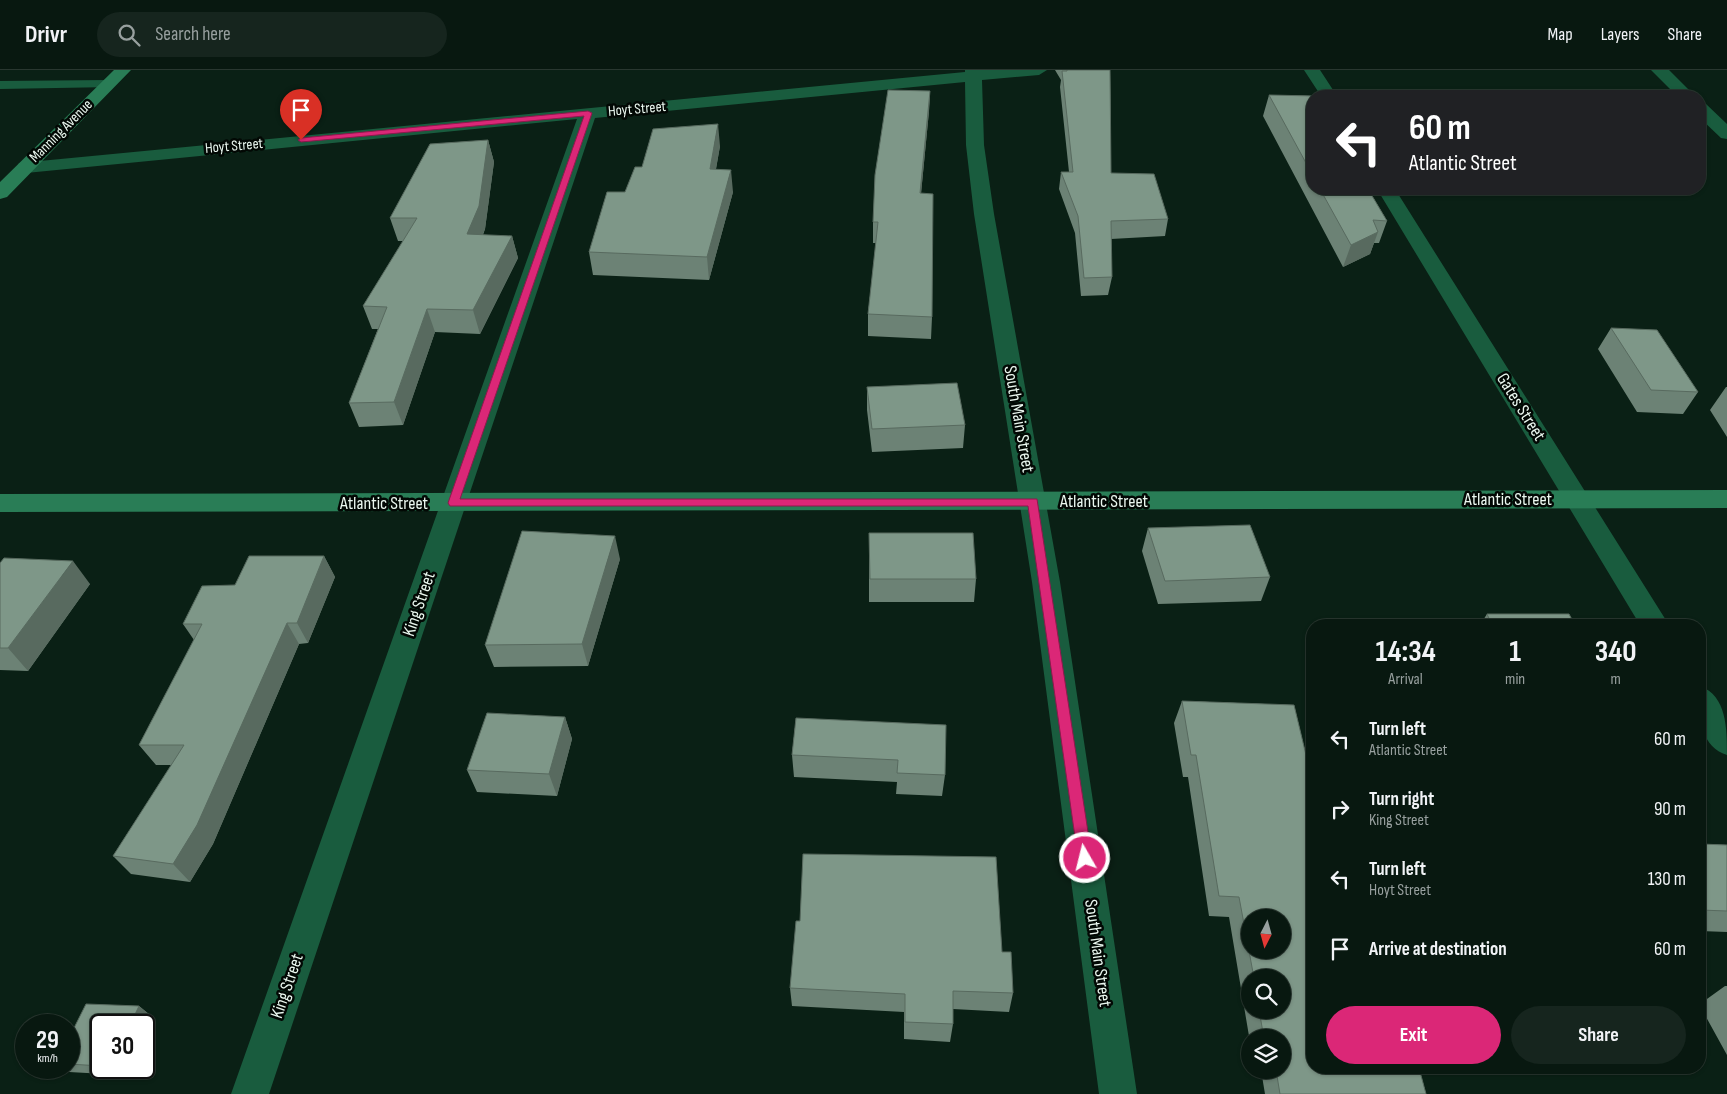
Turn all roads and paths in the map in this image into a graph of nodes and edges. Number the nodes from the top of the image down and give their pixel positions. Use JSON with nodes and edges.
{"nodes":[{"id":1,"x":123,"y":70,"type":"edge"},
{"id":2,"x":1039,"y":70,"type":"edge"},
{"id":3,"x":1312,"y":70,"type":"edge"},
{"id":4,"x":1660,"y":70,"type":"edge"},
{"id":5,"x":973,"y":73,"type":"edge"},
{"id":6,"x":108,"y":84,"type":"junction"},
{"id":7,"x":0,"y":85,"type":"edge"},
{"id":8,"x":1325,"y":90,"type":"edge"},
{"id":9,"x":1681,"y":90,"type":"edge"},
{"id":10,"x":588,"y":113,"type":"junction"},
{"id":11,"x":1706,"y":114,"type":"edge"},
{"id":12,"x":1727,"y":134,"type":"edge"},
{"id":13,"x":26,"y":167,"type":"junction"},
{"id":14,"x":0,"y":193,"type":"edge"},
{"id":15,"x":1390,"y":195,"type":"edge"},
{"id":16,"x":1578,"y":499,"type":"junction"},
{"id":17,"x":1727,"y":499,"type":"edge"},
{"id":18,"x":1033,"y":502,"type":"junction"},
{"id":19,"x":0,"y":503,"type":"edge"},
{"id":20,"x":454,"y":503,"type":"junction"},
{"id":21,"x":1651,"y":619,"type":"edge"},
{"id":22,"x":1706,"y":708,"type":"edge"},
{"id":23,"x":1727,"y":742,"type":"edge"},
{"id":24,"x":250,"y":1094,"type":"edge"},
{"id":25,"x":1118,"y":1094,"type":"edge"}],
"edges":[{"from":1,"to":6,"type":"street","name":"Manning Avenue"},
{"from":2,"to":5,"type":"street","name":"Hoyt Street"},
{"from":3,"to":8,"type":"street"},
{"from":4,"to":9,"type":"street"},
{"from":5,"to":10,"type":"street","name":"Hoyt Street"},
{"from":5,"to":18,"type":"street","name":"South Main Street"},
{"from":6,"to":7,"type":"lane"},
{"from":6,"to":13,"type":"street","name":"Manning Avenue"},
{"from":10,"to":13,"type":"street","name":"Hoyt Street"},
{"from":10,"to":20,"type":"street","name":"King Street"},
{"from":11,"to":12,"type":"street"},
{"from":13,"to":14,"type":"street","name":"Manning Avenue"},
{"from":15,"to":16,"type":"street","name":"Gates Street"},
{"from":16,"to":17,"type":"street","name":"Atlantic Street"},
{"from":16,"to":18,"type":"street","name":"Atlantic Street"},
{"from":16,"to":21,"type":"street","name":"Gates Street"},
{"from":18,"to":20,"type":"street","name":"Atlantic Street"},
{"from":18,"to":25,"type":"street","name":"South Main Street"},
{"from":19,"to":20,"type":"street","name":"Atlantic Street"},
{"from":20,"to":24,"type":"street","name":"King Street"},
{"from":22,"to":23,"type":"street"}]}
